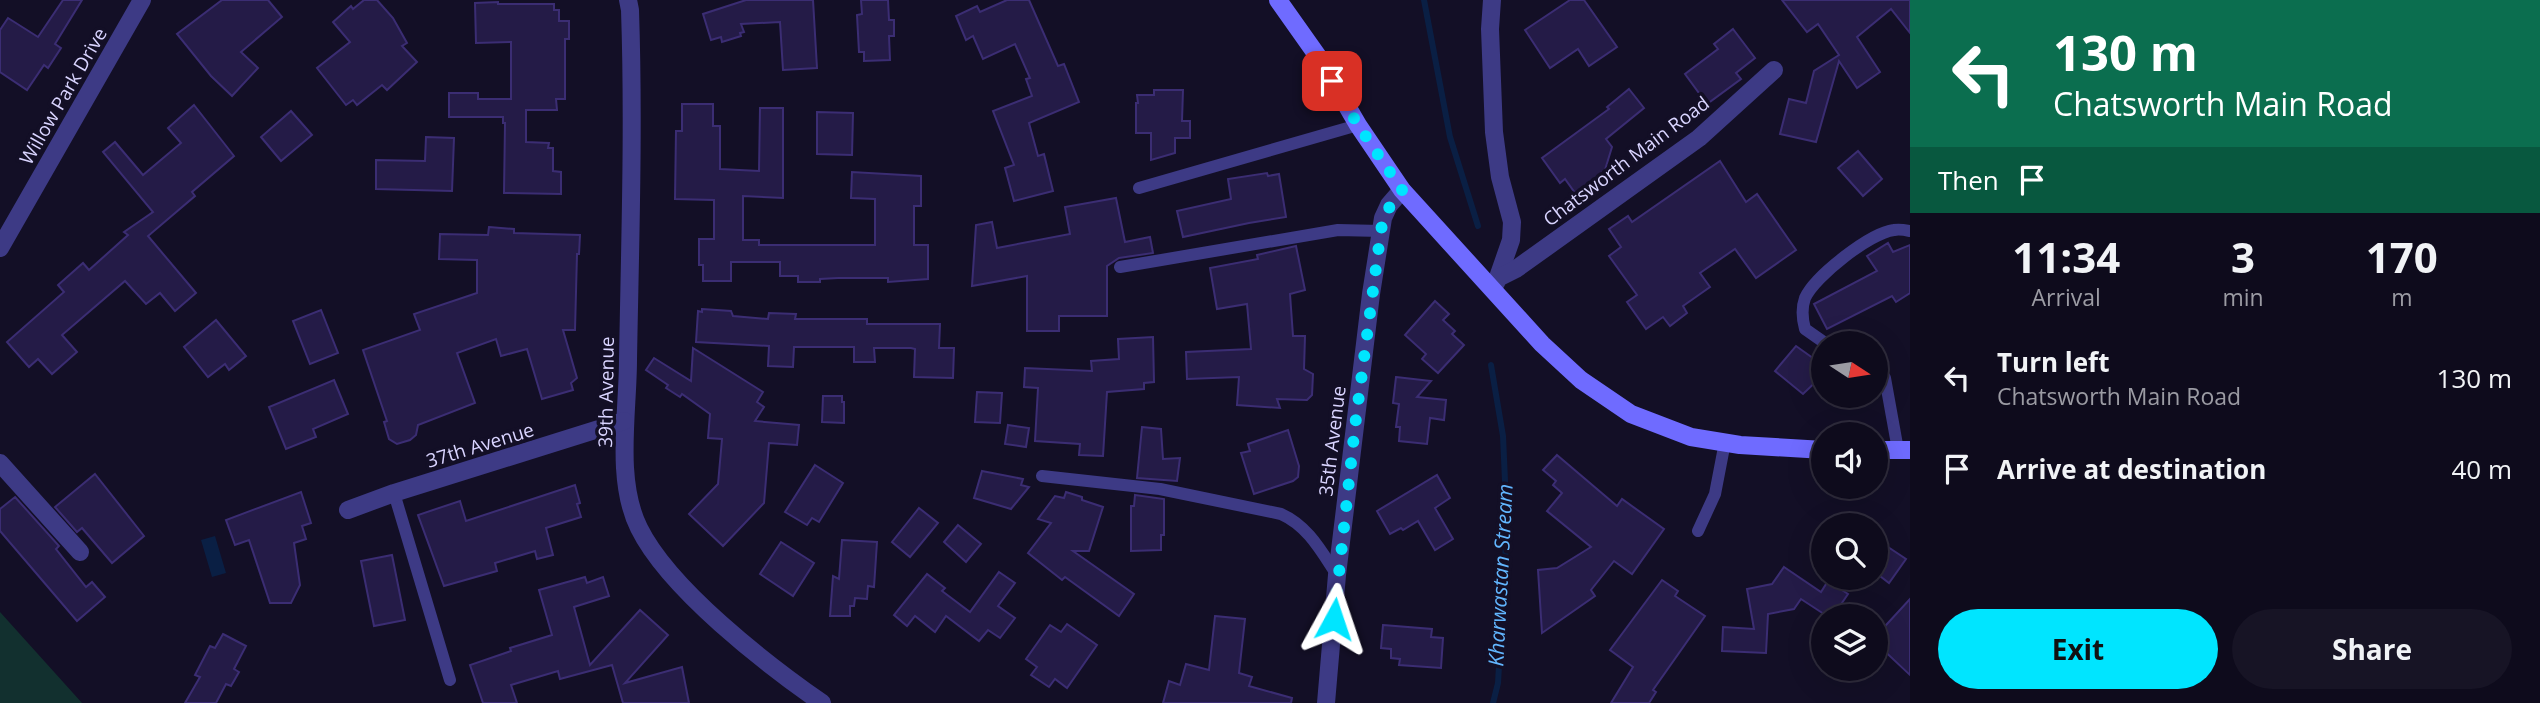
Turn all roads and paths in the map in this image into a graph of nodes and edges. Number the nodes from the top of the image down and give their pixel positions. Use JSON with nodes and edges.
{"nodes":[{"id":1,"x":142,"y":0,"type":"edge"},
{"id":2,"x":628,"y":0,"type":"edge"},
{"id":3,"x":1278,"y":0,"type":"edge"},
{"id":4,"x":1492,"y":0,"type":"edge"},
{"id":5,"x":1774,"y":71,"type":"dead end"},
{"id":6,"x":1358,"y":125,"type":"junction"},
{"id":7,"x":1139,"y":188,"type":"dead end"},
{"id":8,"x":1402,"y":190,"type":"junction"},
{"id":9,"x":1381,"y":230,"type":"junction"},
{"id":10,"x":1910,"y":231,"type":"edge"},
{"id":11,"x":0,"y":248,"type":"edge"},
{"id":12,"x":1120,"y":267,"type":"dead end"},
{"id":13,"x":1496,"y":285,"type":"junction"},
{"id":14,"x":1811,"y":333,"type":"edge"},
{"id":15,"x":1888,"y":389,"type":"edge"},
{"id":16,"x":624,"y":421,"type":"junction"},
{"id":17,"x":1725,"y":442,"type":"junction"},
{"id":18,"x":1811,"y":449,"type":"edge"},
{"id":19,"x":1904,"y":450,"type":"edge"},
{"id":20,"x":0,"y":463,"type":"edge"},
{"id":21,"x":1042,"y":477,"type":"dead end"},
{"id":22,"x":394,"y":493,"type":"junction"},
{"id":23,"x":348,"y":510,"type":"dead end"},
{"id":24,"x":1698,"y":531,"type":"dead end"},
{"id":25,"x":80,"y":552,"type":"dead end"},
{"id":26,"x":1337,"y":575,"type":"junction"},
{"id":27,"x":450,"y":680,"type":"dead end"},
{"id":28,"x":822,"y":703,"type":"edge"},
{"id":29,"x":1326,"y":703,"type":"edge"}],
"edges":[{"from":1,"to":11,"type":"street","name":"Willow Park Drive"},
{"from":2,"to":16,"type":"street","name":"39th Avenue"},
{"from":3,"to":6,"type":"street"},
{"from":4,"to":13,"type":"street","name":"Chatsworth Main Road"},
{"from":5,"to":13,"type":"street","name":"Chatsworth Main Road"},
{"from":6,"to":7,"type":"lane"},
{"from":6,"to":8,"type":"street"},
{"from":8,"to":9,"type":"street","name":"35th Avenue"},
{"from":8,"to":13,"type":"street"},
{"from":9,"to":12,"type":"lane"},
{"from":9,"to":26,"type":"street","name":"35th Avenue"},
{"from":10,"to":14,"type":"lane"},
{"from":13,"to":17,"type":"street"},
{"from":15,"to":19,"type":"lane"},
{"from":16,"to":22,"type":"street","name":"37th Avenue"},
{"from":16,"to":28,"type":"street","name":"39th Avenue"},
{"from":17,"to":18,"type":"street"},
{"from":17,"to":24,"type":"lane"},
{"from":20,"to":25,"type":"street"},
{"from":21,"to":26,"type":"lane"},
{"from":22,"to":23,"type":"street","name":"37th Avenue"},
{"from":22,"to":27,"type":"lane"},
{"from":26,"to":29,"type":"street","name":"35th Avenue"}]}
